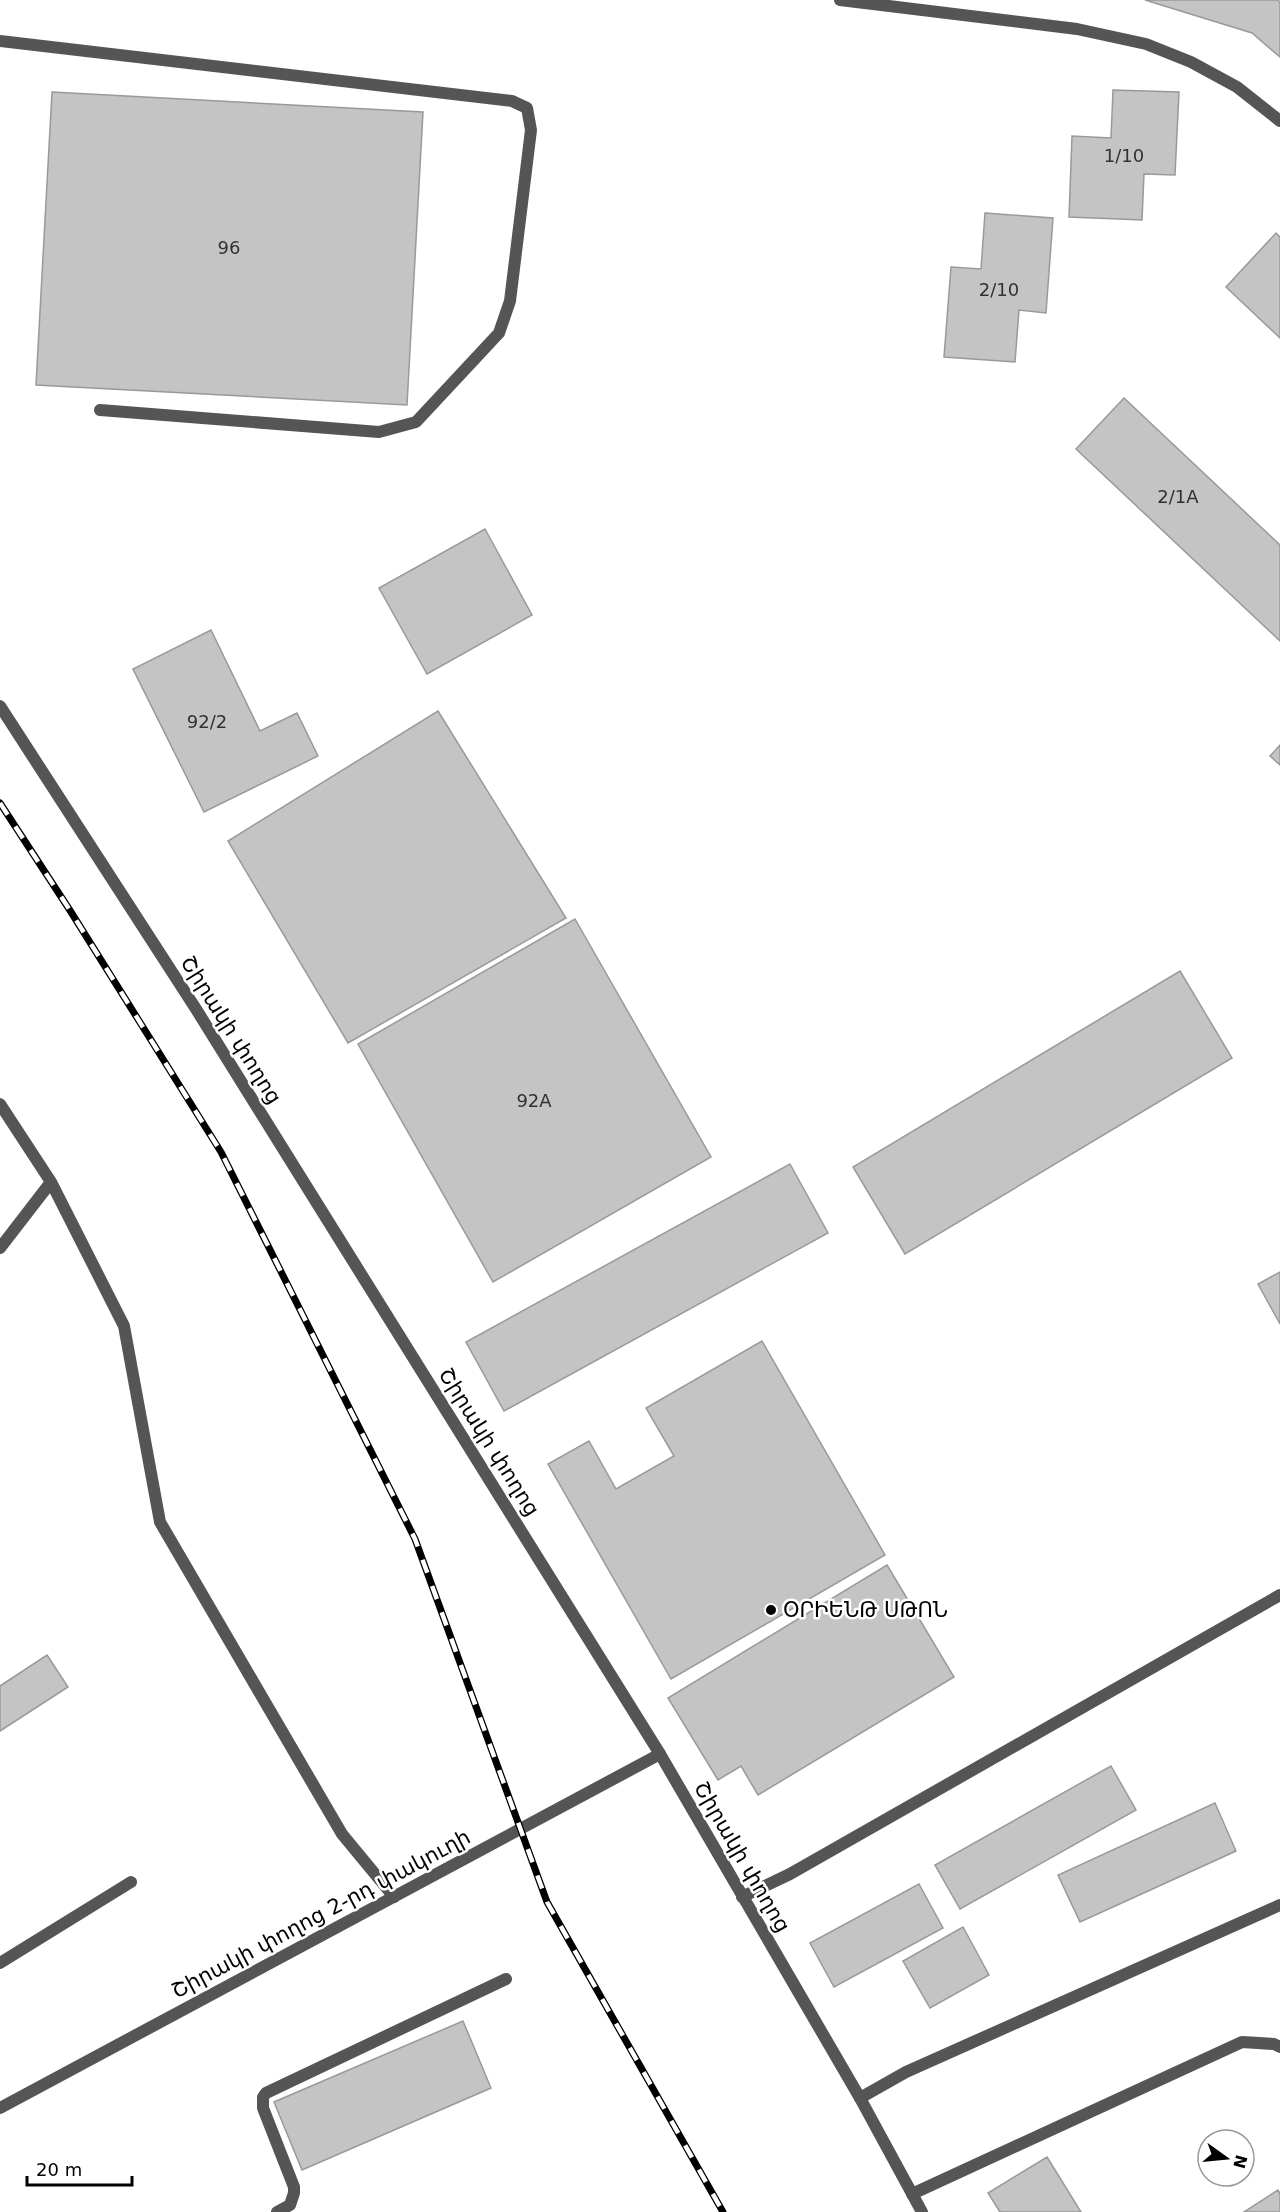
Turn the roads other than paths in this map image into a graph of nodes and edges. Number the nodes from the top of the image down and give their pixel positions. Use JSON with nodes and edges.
{"nodes":[{"id":1,"x":840,"y":0,"type":"edge"},
{"id":2,"x":0,"y":41,"type":"edge"},
{"id":3,"x":1280,"y":121,"type":"edge"},
{"id":4,"x":100,"y":410,"type":"dead end"},
{"id":5,"x":0,"y":706,"type":"edge"},
{"id":6,"x":0,"y":1104,"type":"edge"},
{"id":7,"x":51,"y":1182,"type":"junction"},
{"id":8,"x":0,"y":1248,"type":"edge"},
{"id":9,"x":1280,"y":1595,"type":"edge"},
{"id":10,"x":660,"y":1754,"type":"junction"},
{"id":11,"x":131,"y":1882,"type":"dead end"},
{"id":12,"x":394,"y":1897,"type":"junction"},
{"id":13,"x":742,"y":1897,"type":"junction"},
{"id":14,"x":1280,"y":1905,"type":"edge"},
{"id":15,"x":0,"y":1963,"type":"edge"},
{"id":16,"x":506,"y":1979,"type":"dead end"},
{"id":17,"x":1280,"y":2047,"type":"edge"},
{"id":18,"x":860,"y":2098,"type":"junction"},
{"id":19,"x":0,"y":2108,"type":"edge"},
{"id":20,"x":912,"y":2194,"type":"junction"},
{"id":21,"x":293,"y":2198,"type":"junction"},
{"id":22,"x":277,"y":2212,"type":"edge"},
{"id":23,"x":298,"y":2212,"type":"edge"},
{"id":24,"x":922,"y":2212,"type":"edge"}],
"edges":[{"from":1,"to":3,"type":"street"},
{"from":2,"to":4,"type":"street"},
{"from":5,"to":10,"type":"street","name":"Շիրակի փողոց"},
{"from":6,"to":7,"type":"street"},
{"from":7,"to":8,"type":"street"},
{"from":7,"to":12,"type":"street"},
{"from":9,"to":13,"type":"street"},
{"from":10,"to":12,"type":"street","name":"Շիրակի փողոց 2-րդ փակուղի"},
{"from":10,"to":13,"type":"street","name":"Շիրակի փողոց"},
{"from":11,"to":15,"type":"street"},
{"from":12,"to":19,"type":"street","name":"Շիրակի փողոց 2-րդ փակուղի"},
{"from":13,"to":18,"type":"street","name":"Շիրակի փողոց"},
{"from":14,"to":18,"type":"street"},
{"from":16,"to":21,"type":"street"},
{"from":17,"to":20,"type":"street"},
{"from":18,"to":20,"type":"street","name":"Շիրակի փողոց"},
{"from":20,"to":24,"type":"street","name":"Շիրակի փողոց"},
{"from":21,"to":22,"type":"street"},
{"from":21,"to":23,"type":"street"}]}
